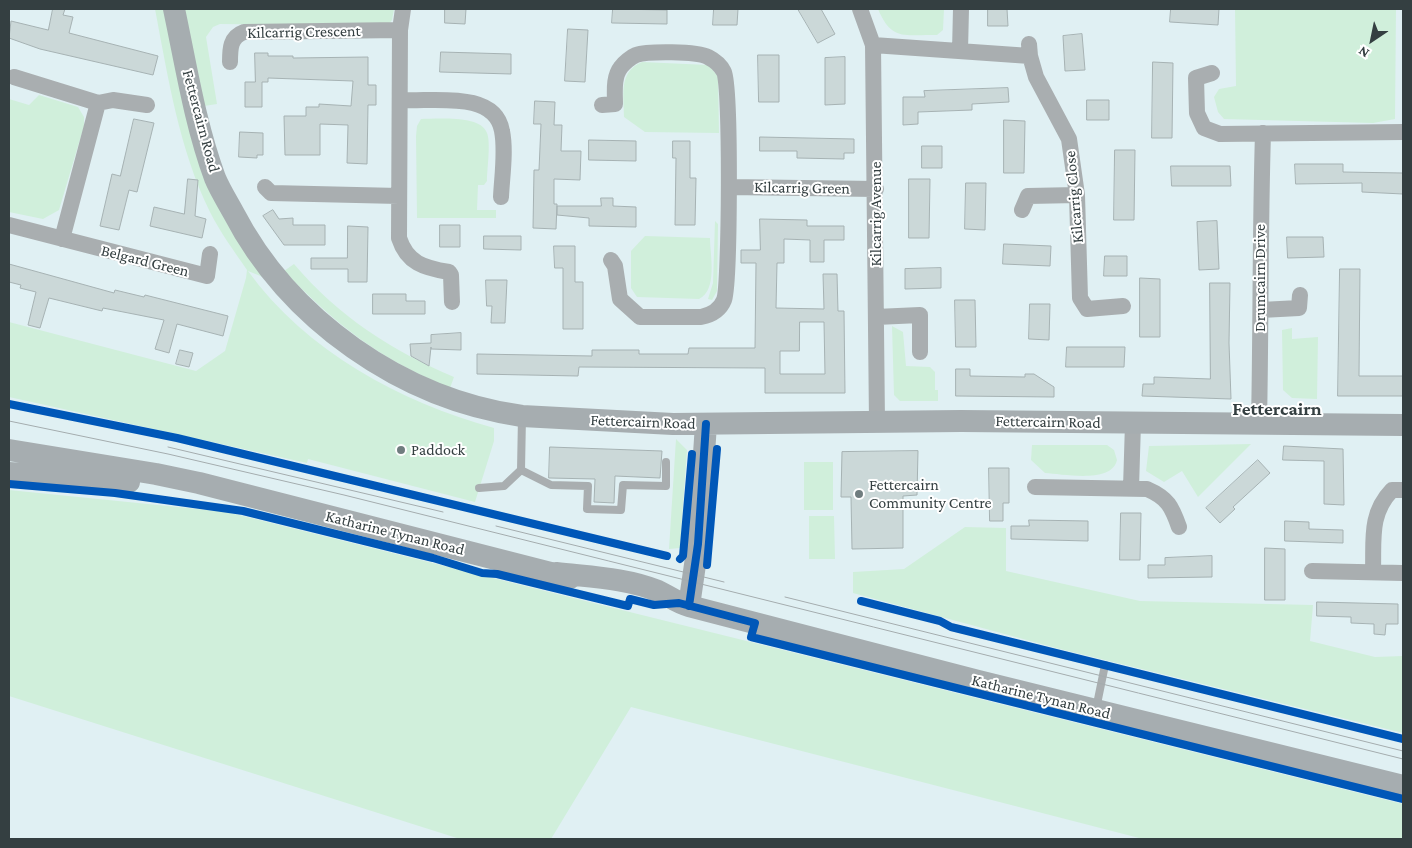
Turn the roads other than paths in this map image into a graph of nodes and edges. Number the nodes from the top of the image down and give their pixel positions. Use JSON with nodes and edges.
{"nodes":[{"id":1,"x":174,"y":9,"type":"edge"},
{"id":2,"x":403,"y":9,"type":"edge"},
{"id":3,"x":860,"y":9,"type":"edge"},
{"id":4,"x":961,"y":9,"type":"edge"},
{"id":5,"x":400,"y":30,"type":"junction"},
{"id":6,"x":873,"y":45,"type":"junction"},
{"id":7,"x":960,"y":51,"type":"junction"},
{"id":8,"x":230,"y":62,"type":"dead end"},
{"id":9,"x":1212,"y":73,"type":"dead end"},
{"id":10,"x":14,"y":77,"type":"dead end"},
{"id":11,"x":401,"y":100,"type":"junction"},
{"id":12,"x":98,"y":103,"type":"junction"},
{"id":13,"x":147,"y":105,"type":"dead end"},
{"id":14,"x":602,"y":105,"type":"dead end"},
{"id":15,"x":1403,"y":132,"type":"edge"},
{"id":16,"x":1263,"y":133,"type":"junction"},
{"id":17,"x":265,"y":187,"type":"dead end"},
{"id":18,"x":729,"y":187,"type":"junction"},
{"id":19,"x":876,"y":189,"type":"junction"},
{"id":20,"x":1077,"y":195,"type":"junction"},
{"id":21,"x":399,"y":196,"type":"junction"},
{"id":22,"x":501,"y":197,"type":"dead end"},
{"id":23,"x":1022,"y":210,"type":"dead end"},
{"id":24,"x":9,"y":225,"type":"edge"},
{"id":25,"x":62,"y":239,"type":"junction"},
{"id":26,"x":210,"y":254,"type":"dead end"},
{"id":27,"x":611,"y":260,"type":"dead end"},
{"id":28,"x":1300,"y":295,"type":"dead end"},
{"id":29,"x":452,"y":302,"type":"dead end"},
{"id":30,"x":1123,"y":306,"type":"dead end"},
{"id":31,"x":1261,"y":310,"type":"junction"},
{"id":32,"x":876,"y":316,"type":"junction"},
{"id":33,"x":920,"y":352,"type":"dead end"},
{"id":34,"x":522,"y":416,"type":"junction"},
{"id":35,"x":877,"y":422,"type":"junction"},
{"id":36,"x":1133,"y":423,"type":"junction"},
{"id":37,"x":1259,"y":423,"type":"junction"},
{"id":38,"x":706,"y":424,"type":"junction"},
{"id":39,"x":1403,"y":425,"type":"edge"},
{"id":40,"x":9,"y":450,"type":"edge"},
{"id":41,"x":666,"y":462,"type":"dead end"},
{"id":42,"x":521,"y":470,"type":"junction"},
{"id":43,"x":9,"y":473,"type":"edge"},
{"id":44,"x":1035,"y":487,"type":"dead end"},
{"id":45,"x":479,"y":488,"type":"dead end"},
{"id":46,"x":1131,"y":488,"type":"junction"},
{"id":47,"x":1403,"y":490,"type":"edge"},
{"id":48,"x":234,"y":493,"type":"junction"},
{"id":49,"x":1179,"y":527,"type":"dead end"},
{"id":50,"x":1312,"y":571,"type":"dead end"},
{"id":51,"x":1372,"y":571,"type":"junction"},
{"id":52,"x":1403,"y":573,"type":"edge"},
{"id":53,"x":684,"y":605,"type":"junction"},
{"id":54,"x":1105,"y":665,"type":"dead end"},
{"id":55,"x":1095,"y":711,"type":"junction"},
{"id":56,"x":1403,"y":786,"type":"edge"}],
"edges":[{"from":1,"to":34,"type":"main road","name":"Fettercairn Road"},
{"from":2,"to":5,"type":"street"},
{"from":3,"to":6,"type":"street","name":"Kilcarrig Avenue"},
{"from":4,"to":7,"type":"street"},
{"from":5,"to":8,"type":"street","name":"Kilcarrig Crescent"},
{"from":5,"to":11,"type":"street"},
{"from":6,"to":7,"type":"street","name":"Kilcarrig Close"},
{"from":6,"to":19,"type":"street","name":"Kilcarrig Avenue"},
{"from":7,"to":20,"type":"street","name":"Kilcarrig Close"},
{"from":9,"to":16,"type":"street"},
{"from":10,"to":12,"type":"street"},
{"from":11,"to":21,"type":"street"},
{"from":11,"to":22,"type":"street"},
{"from":12,"to":13,"type":"street"},
{"from":12,"to":25,"type":"street"},
{"from":14,"to":18,"type":"street"},
{"from":15,"to":16,"type":"street"},
{"from":16,"to":31,"type":"street","name":"Drumcairn Drive"},
{"from":17,"to":21,"type":"street"},
{"from":18,"to":19,"type":"street","name":"Kilcarrig Green"},
{"from":18,"to":27,"type":"street"},
{"from":19,"to":32,"type":"street","name":"Kilcarrig Avenue"},
{"from":20,"to":23,"type":"street"},
{"from":20,"to":30,"type":"street","name":"Kilcarrig Close"},
{"from":21,"to":29,"type":"street"},
{"from":24,"to":25,"type":"street","name":"Belgard Green"},
{"from":25,"to":26,"type":"street","name":"Belgard Green"},
{"from":28,"to":31,"type":"street"},
{"from":31,"to":37,"type":"street","name":"Drumcairn Drive"},
{"from":32,"to":33,"type":"street"},
{"from":32,"to":35,"type":"street","name":"Kilcarrig Avenue"},
{"from":34,"to":38,"type":"main road","name":"Fettercairn Road"},
{"from":34,"to":42,"type":"lane"},
{"from":35,"to":36,"type":"main road","name":"Fettercairn Road"},
{"from":35,"to":38,"type":"main road","name":"Fettercairn Road"},
{"from":36,"to":37,"type":"main road","name":"Fettercairn Road"},
{"from":36,"to":46,"type":"street"},
{"from":37,"to":39,"type":"main road","name":"Fettercairn Road"},
{"from":38,"to":53,"type":"main road"},
{"from":40,"to":48,"type":"main road","name":"Katharine Tynan Road"},
{"from":41,"to":42,"type":"lane"},
{"from":42,"to":45,"type":"lane"},
{"from":43,"to":48,"type":"main road","name":"Katharine Tynan Road"},
{"from":44,"to":46,"type":"street"},
{"from":46,"to":49,"type":"street"},
{"from":47,"to":51,"type":"street"},
{"from":48,"to":53,"type":"main road","name":"Katharine Tynan Road"},
{"from":50,"to":51,"type":"street"},
{"from":51,"to":52,"type":"street"},
{"from":53,"to":55,"type":"main road","name":"Katharine Tynan Road"},
{"from":54,"to":55,"type":"lane"},
{"from":55,"to":56,"type":"main road","name":"Katharine Tynan Road"}]}
